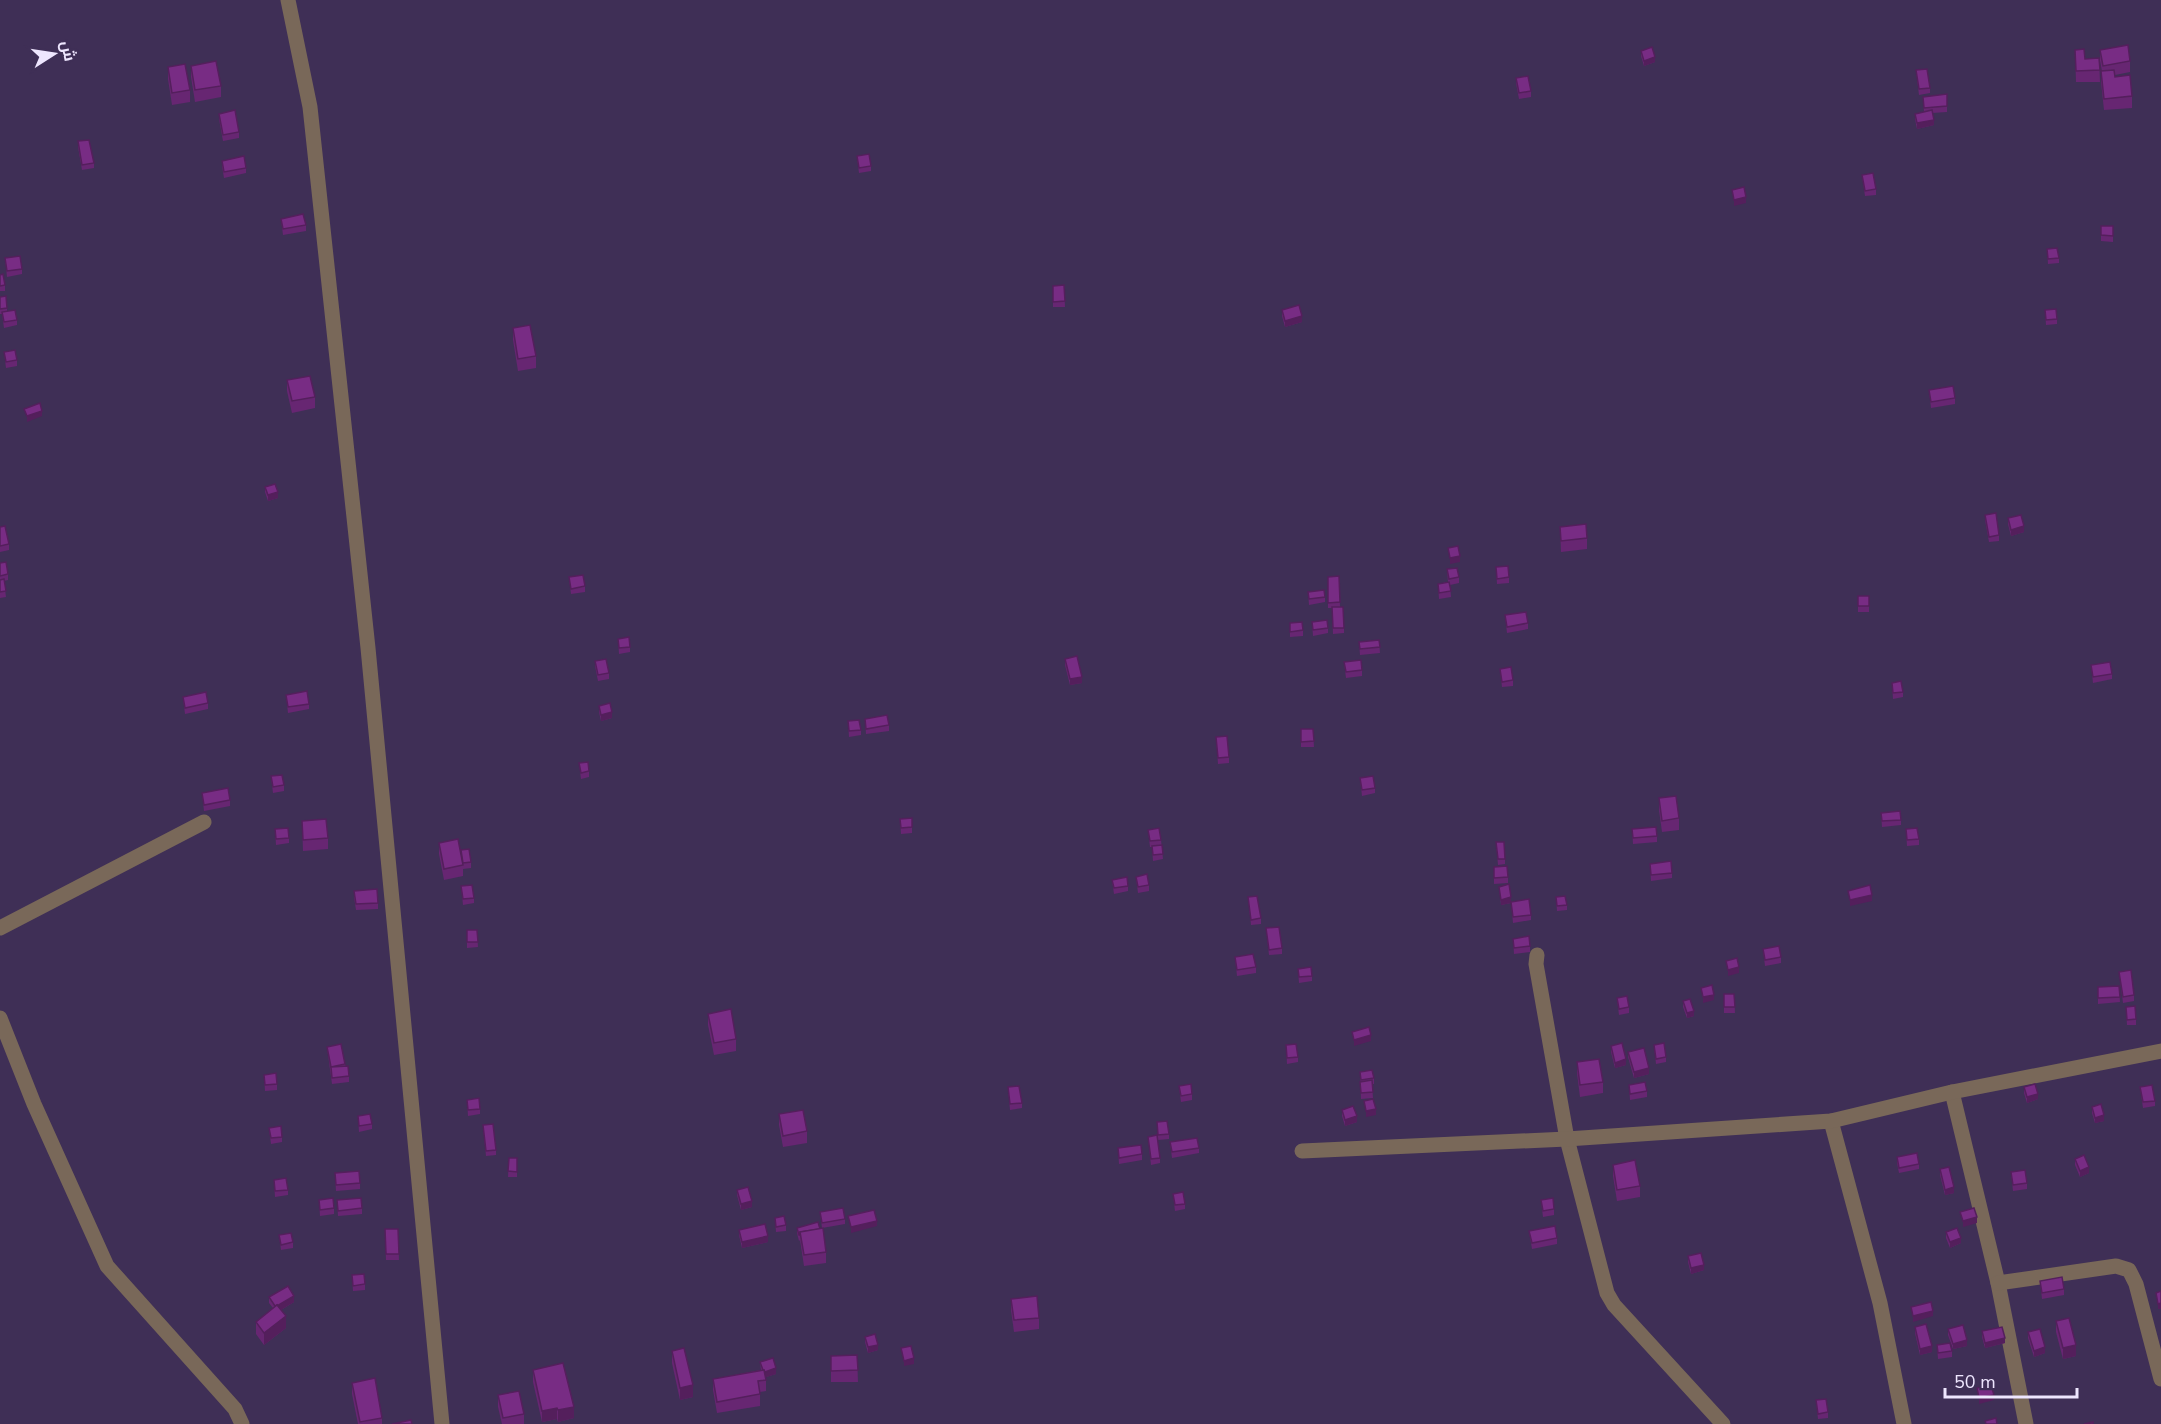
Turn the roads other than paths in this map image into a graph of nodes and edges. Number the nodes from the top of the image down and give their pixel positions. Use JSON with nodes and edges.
{"nodes":[{"id":1,"x":288,"y":0,"type":"edge"},
{"id":2,"x":204,"y":822,"type":"dead end"},
{"id":3,"x":0,"y":928,"type":"edge"},
{"id":4,"x":1538,"y":956,"type":"dead end"},
{"id":5,"x":0,"y":1018,"type":"edge"},
{"id":6,"x":2161,"y":1052,"type":"edge"},
{"id":7,"x":1952,"y":1092,"type":"junction"},
{"id":8,"x":1831,"y":1120,"type":"junction"},
{"id":9,"x":1568,"y":1139,"type":"junction"},
{"id":10,"x":1302,"y":1151,"type":"dead end"},
{"id":11,"x":1998,"y":1283,"type":"junction"},
{"id":12,"x":2161,"y":1379,"type":"edge"},
{"id":13,"x":242,"y":1424,"type":"edge"},
{"id":14,"x":441,"y":1424,"type":"edge"},
{"id":15,"x":1723,"y":1424,"type":"edge"},
{"id":16,"x":1904,"y":1424,"type":"edge"},
{"id":17,"x":2026,"y":1424,"type":"edge"}],
"edges":[{"from":1,"to":14,"type":"street"},
{"from":2,"to":3,"type":"street"},
{"from":4,"to":9,"type":"street"},
{"from":5,"to":13,"type":"street"},
{"from":6,"to":7,"type":"street"},
{"from":7,"to":8,"type":"street"},
{"from":7,"to":11,"type":"street"},
{"from":8,"to":9,"type":"street"},
{"from":8,"to":16,"type":"street"},
{"from":9,"to":10,"type":"street"},
{"from":9,"to":15,"type":"street"},
{"from":11,"to":12,"type":"street"},
{"from":11,"to":17,"type":"street"}]}
